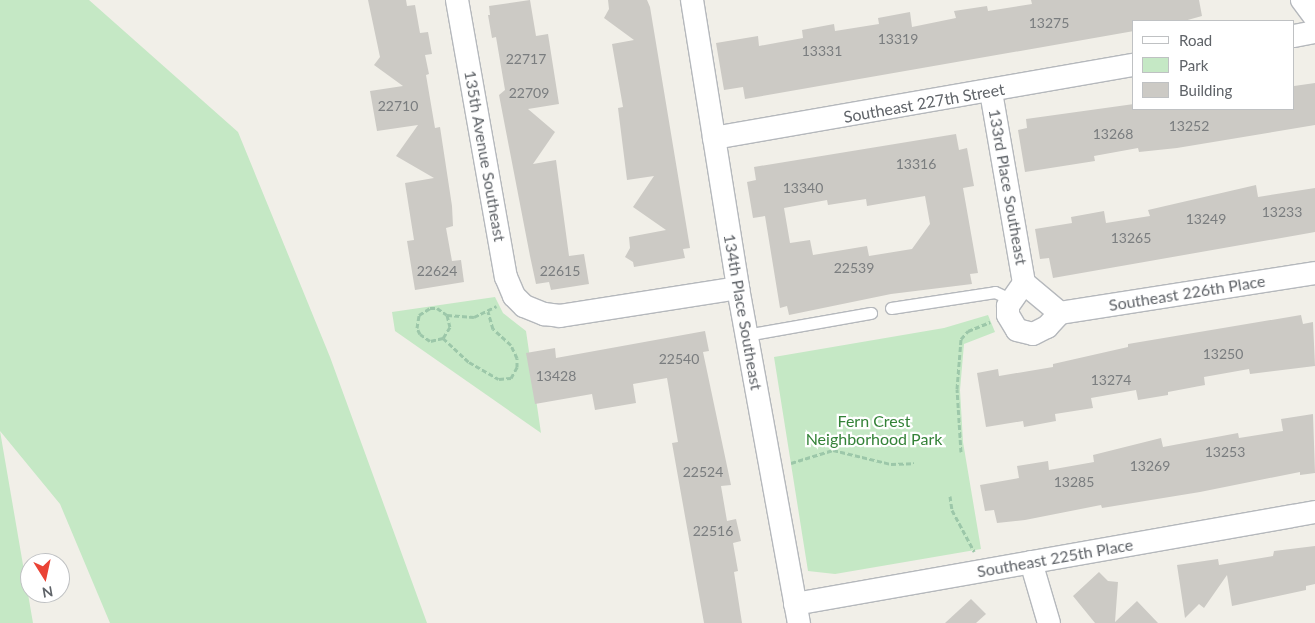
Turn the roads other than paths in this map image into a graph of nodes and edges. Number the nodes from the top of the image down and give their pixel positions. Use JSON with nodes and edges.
{"nodes":[{"id":1,"x":457,"y":0,"type":"edge"},
{"id":2,"x":692,"y":0,"type":"edge"},
{"id":3,"x":1302,"y":0,"type":"edge"},
{"id":4,"x":1315,"y":17,"type":"edge"},
{"id":5,"x":1315,"y":32,"type":"edge"},
{"id":6,"x":1295,"y":36,"type":"edge"},
{"id":7,"x":1132,"y":65,"type":"edge"},
{"id":8,"x":991,"y":92,"type":"junction"},
{"id":9,"x":714,"y":138,"type":"junction"},
{"id":10,"x":1315,"y":273,"type":"edge"},
{"id":11,"x":738,"y":288,"type":"junction"},
{"id":12,"x":1014,"y":299,"type":"junction"},
{"id":13,"x":891,"y":308,"type":"dead end"},
{"id":14,"x":871,"y":313,"type":"dead end"},
{"id":15,"x":1060,"y":313,"type":"junction"},
{"id":16,"x":746,"y":335,"type":"junction"},
{"id":17,"x":1315,"y":512,"type":"edge"},
{"id":18,"x":1031,"y":562,"type":"junction"},
{"id":19,"x":797,"y":614,"type":"edge"},
{"id":20,"x":1048,"y":623,"type":"edge"}],
"edges":[{"from":1,"to":11,"type":"street","name":"135th Avenue Southeast"},
{"from":2,"to":9,"type":"street","name":"134th Place Southeast"},
{"from":3,"to":4,"type":"street"},
{"from":5,"to":6,"type":"street"},
{"from":7,"to":8,"type":"street","name":"Southeast 227th Street"},
{"from":8,"to":9,"type":"street","name":"Southeast 227th Street"},
{"from":8,"to":12,"type":"street","name":"133rd Place Southeast"},
{"from":9,"to":11,"type":"street","name":"134th Place Southeast"},
{"from":10,"to":15,"type":"street","name":"Southeast 226th Place"},
{"from":11,"to":16,"type":"street","name":"134th Place Southeast"},
{"from":12,"to":13,"type":"lane"},
{"from":12,"to":15,"type":"street","name":"133rd Place Southeast"},
{"from":12,"to":15,"type":"street"},
{"from":14,"to":16,"type":"lane"},
{"from":16,"to":19,"type":"street","name":"134th Place Southeast"},
{"from":17,"to":18,"type":"street","name":"Southeast 225th Place"},
{"from":18,"to":19,"type":"street","name":"Southeast 225th Place"},
{"from":18,"to":20,"type":"street"}]}
